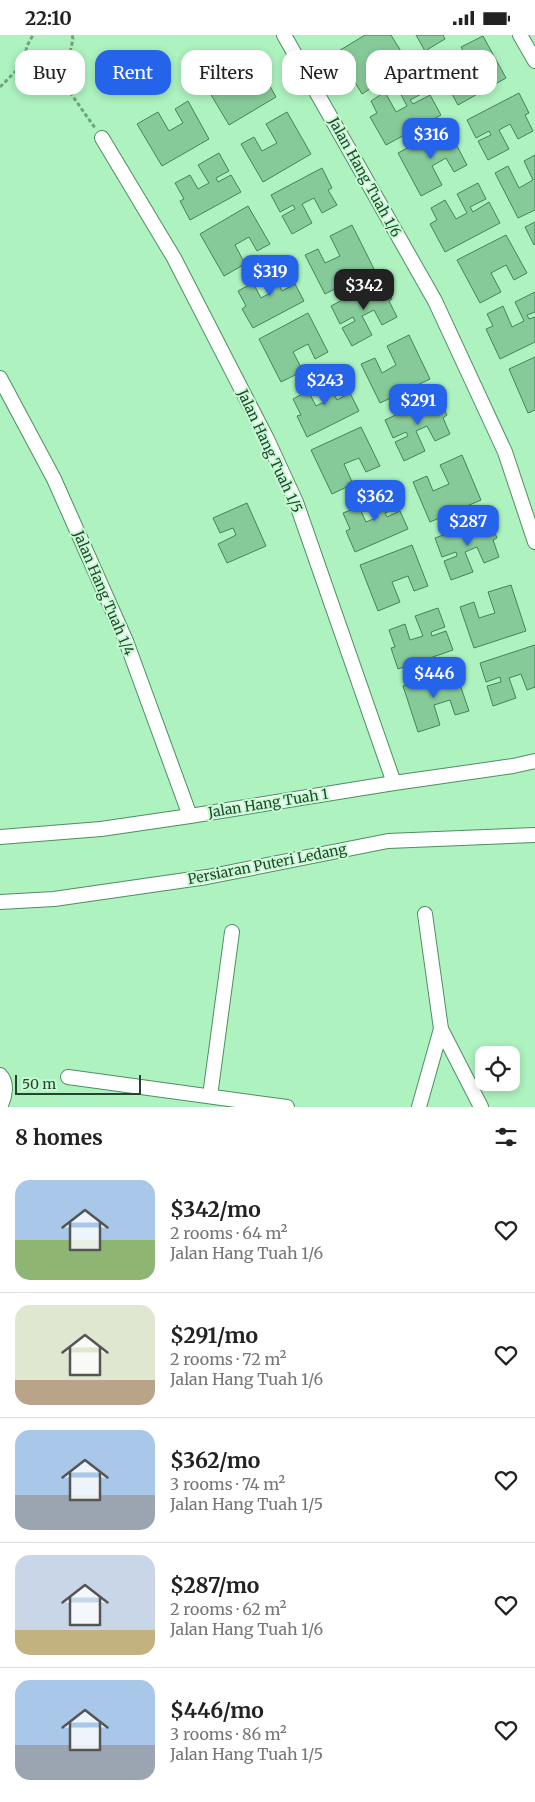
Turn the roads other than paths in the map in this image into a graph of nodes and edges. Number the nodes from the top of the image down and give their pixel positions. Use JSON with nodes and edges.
{"nodes":[{"id":1,"x":284,"y":35,"type":"edge"},
{"id":2,"x":520,"y":35,"type":"edge"},
{"id":3,"x":535,"y":61,"type":"edge"},
{"id":4,"x":102,"y":138,"type":"road end"},
{"id":5,"x":0,"y":378,"type":"edge"},
{"id":6,"x":535,"y":542,"type":"edge"},
{"id":7,"x":535,"y":761,"type":"edge"},
{"id":8,"x":394,"y":783,"type":"junction"},
{"id":9,"x":190,"y":816,"type":"junction"},
{"id":10,"x":535,"y":835,"type":"edge"},
{"id":11,"x":0,"y":837,"type":"edge"},
{"id":12,"x":0,"y":902,"type":"edge"},
{"id":13,"x":425,"y":914,"type":"dead end"},
{"id":14,"x":232,"y":933,"type":"dead end"},
{"id":15,"x":442,"y":1029,"type":"junction"},
{"id":16,"x":0,"y":1075,"type":"edge"},
{"id":17,"x":68,"y":1077,"type":"dead end"},
{"id":18,"x":210,"y":1096,"type":"junction"},
{"id":19,"x":0,"y":1107,"type":"edge"},
{"id":20,"x":287,"y":1107,"type":"edge"},
{"id":21,"x":419,"y":1107,"type":"edge"},
{"id":22,"x":481,"y":1107,"type":"edge"}],
"edges":[{"from":1,"to":6,"type":"street","name":"Jalan Hang Tuah 1/6"},
{"from":2,"to":3,"type":"street"},
{"from":4,"to":8,"type":"street","name":"Jalan Hang Tuah 1/5"},
{"from":5,"to":9,"type":"street","name":"Jalan Hang Tuah 1/4"},
{"from":7,"to":8,"type":"street","name":"Jalan Hang Tuah 1"},
{"from":8,"to":9,"type":"street","name":"Jalan Hang Tuah 1"},
{"from":9,"to":11,"type":"street","name":"Jalan Hang Tuah 1"},
{"from":10,"to":12,"type":"street","name":"Persiaran Puteri Ledang"},
{"from":13,"to":15,"type":"street"},
{"from":14,"to":18,"type":"street"},
{"from":15,"to":21,"type":"street"},
{"from":15,"to":22,"type":"street"},
{"from":16,"to":19,"type":"street"},
{"from":17,"to":18,"type":"street"},
{"from":18,"to":20,"type":"street"}]}
